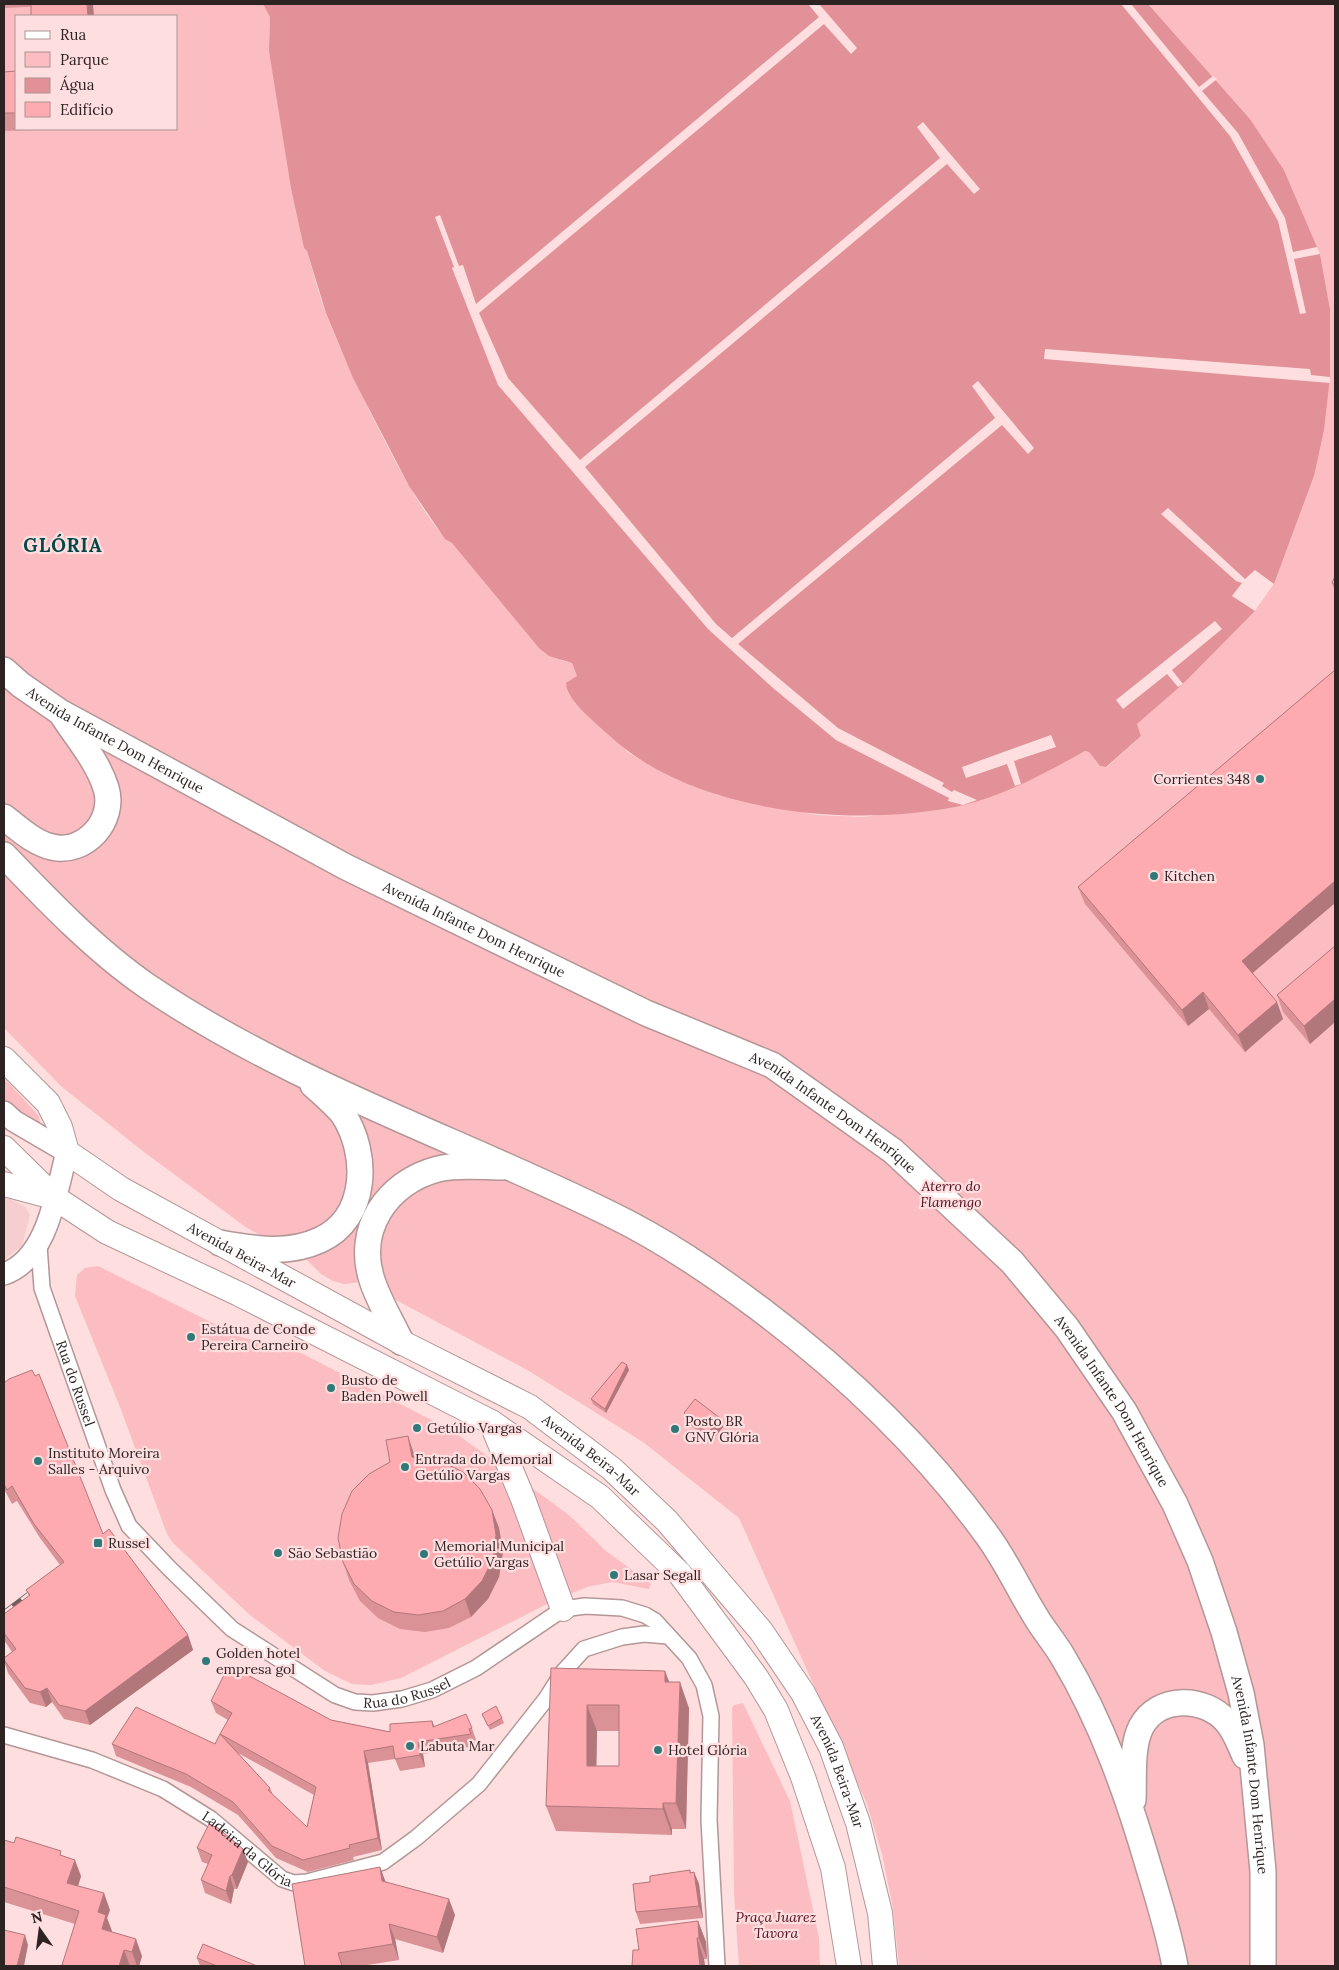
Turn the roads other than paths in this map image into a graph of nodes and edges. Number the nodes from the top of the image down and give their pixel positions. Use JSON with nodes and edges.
{"nodes":[{"id":1,"x":4,"y":670,"type":"edge"},
{"id":2,"x":60,"y":712,"type":"junction"},
{"id":3,"x":4,"y":817,"type":"edge"},
{"id":4,"x":4,"y":855,"type":"edge"},
{"id":5,"x":4,"y":1060,"type":"edge"},
{"id":6,"x":302,"y":1074,"type":"junction"},
{"id":7,"x":4,"y":1112,"type":"edge"},
{"id":8,"x":4,"y":1148,"type":"edge"},
{"id":9,"x":67,"y":1152,"type":"junction"},
{"id":10,"x":510,"y":1166,"type":"junction"},
{"id":11,"x":4,"y":1184,"type":"edge"},
{"id":12,"x":54,"y":1198,"type":"junction"},
{"id":13,"x":220,"y":1243,"type":"junction"},
{"id":14,"x":38,"y":1245,"type":"junction"},
{"id":15,"x":4,"y":1274,"type":"edge"},
{"id":16,"x":401,"y":1342,"type":"junction"},
{"id":17,"x":491,"y":1422,"type":"junction"},
{"id":18,"x":563,"y":1608,"type":"junction"},
{"id":19,"x":668,"y":1636,"type":"junction"},
{"id":20,"x":4,"y":1735,"type":"edge"},
{"id":21,"x":1253,"y":1774,"type":"junction"},
{"id":22,"x":1132,"y":1809,"type":"junction"},
{"id":23,"x":717,"y":1966,"type":"edge"},
{"id":24,"x":849,"y":1966,"type":"edge"},
{"id":25,"x":885,"y":1966,"type":"edge"},
{"id":26,"x":1175,"y":1966,"type":"edge"},
{"id":27,"x":1263,"y":1966,"type":"edge"}],
"edges":[{"from":1,"to":2,"type":"highway","name":"Avenida Infante Dom Henrique"},
{"from":2,"to":3,"type":"highway"},
{"from":2,"to":21,"type":"highway","name":"Avenida Infante Dom Henrique"},
{"from":4,"to":6,"type":"highway"},
{"from":5,"to":9,"type":"main road"},
{"from":6,"to":10,"type":"highway"},
{"from":6,"to":13,"type":"highway"},
{"from":7,"to":9,"type":"main road","name":"Avenida Beira-Mar"},
{"from":8,"to":12,"type":"main road"},
{"from":9,"to":12,"type":"main road","name":"Rua do Russel"},
{"from":9,"to":13,"type":"main road","name":"Avenida Beira-Mar"},
{"from":10,"to":16,"type":"highway"},
{"from":10,"to":22,"type":"highway"},
{"from":11,"to":12,"type":"main road"},
{"from":12,"to":14,"type":"main road","name":"Rua do Russel"},
{"from":12,"to":17,"type":"main road","name":"Avenida Beira-Mar"},
{"from":13,"to":16,"type":"main road","name":"Avenida Beira-Mar"},
{"from":14,"to":15,"type":"main road","name":"Rua do Russel"},
{"from":14,"to":18,"type":"street","name":"Rua do Russel"},
{"from":16,"to":25,"type":"main road","name":"Avenida Beira-Mar"},
{"from":17,"to":18,"type":"main road"},
{"from":17,"to":24,"type":"main road","name":"Avenida Beira-Mar"},
{"from":18,"to":19,"type":"street"},
{"from":19,"to":20,"type":"street","name":"Ladeira da Glória"},
{"from":19,"to":23,"type":"street"},
{"from":21,"to":22,"type":"highway"},
{"from":21,"to":27,"type":"highway","name":"Avenida Infante Dom Henrique"},
{"from":22,"to":26,"type":"highway"}]}
